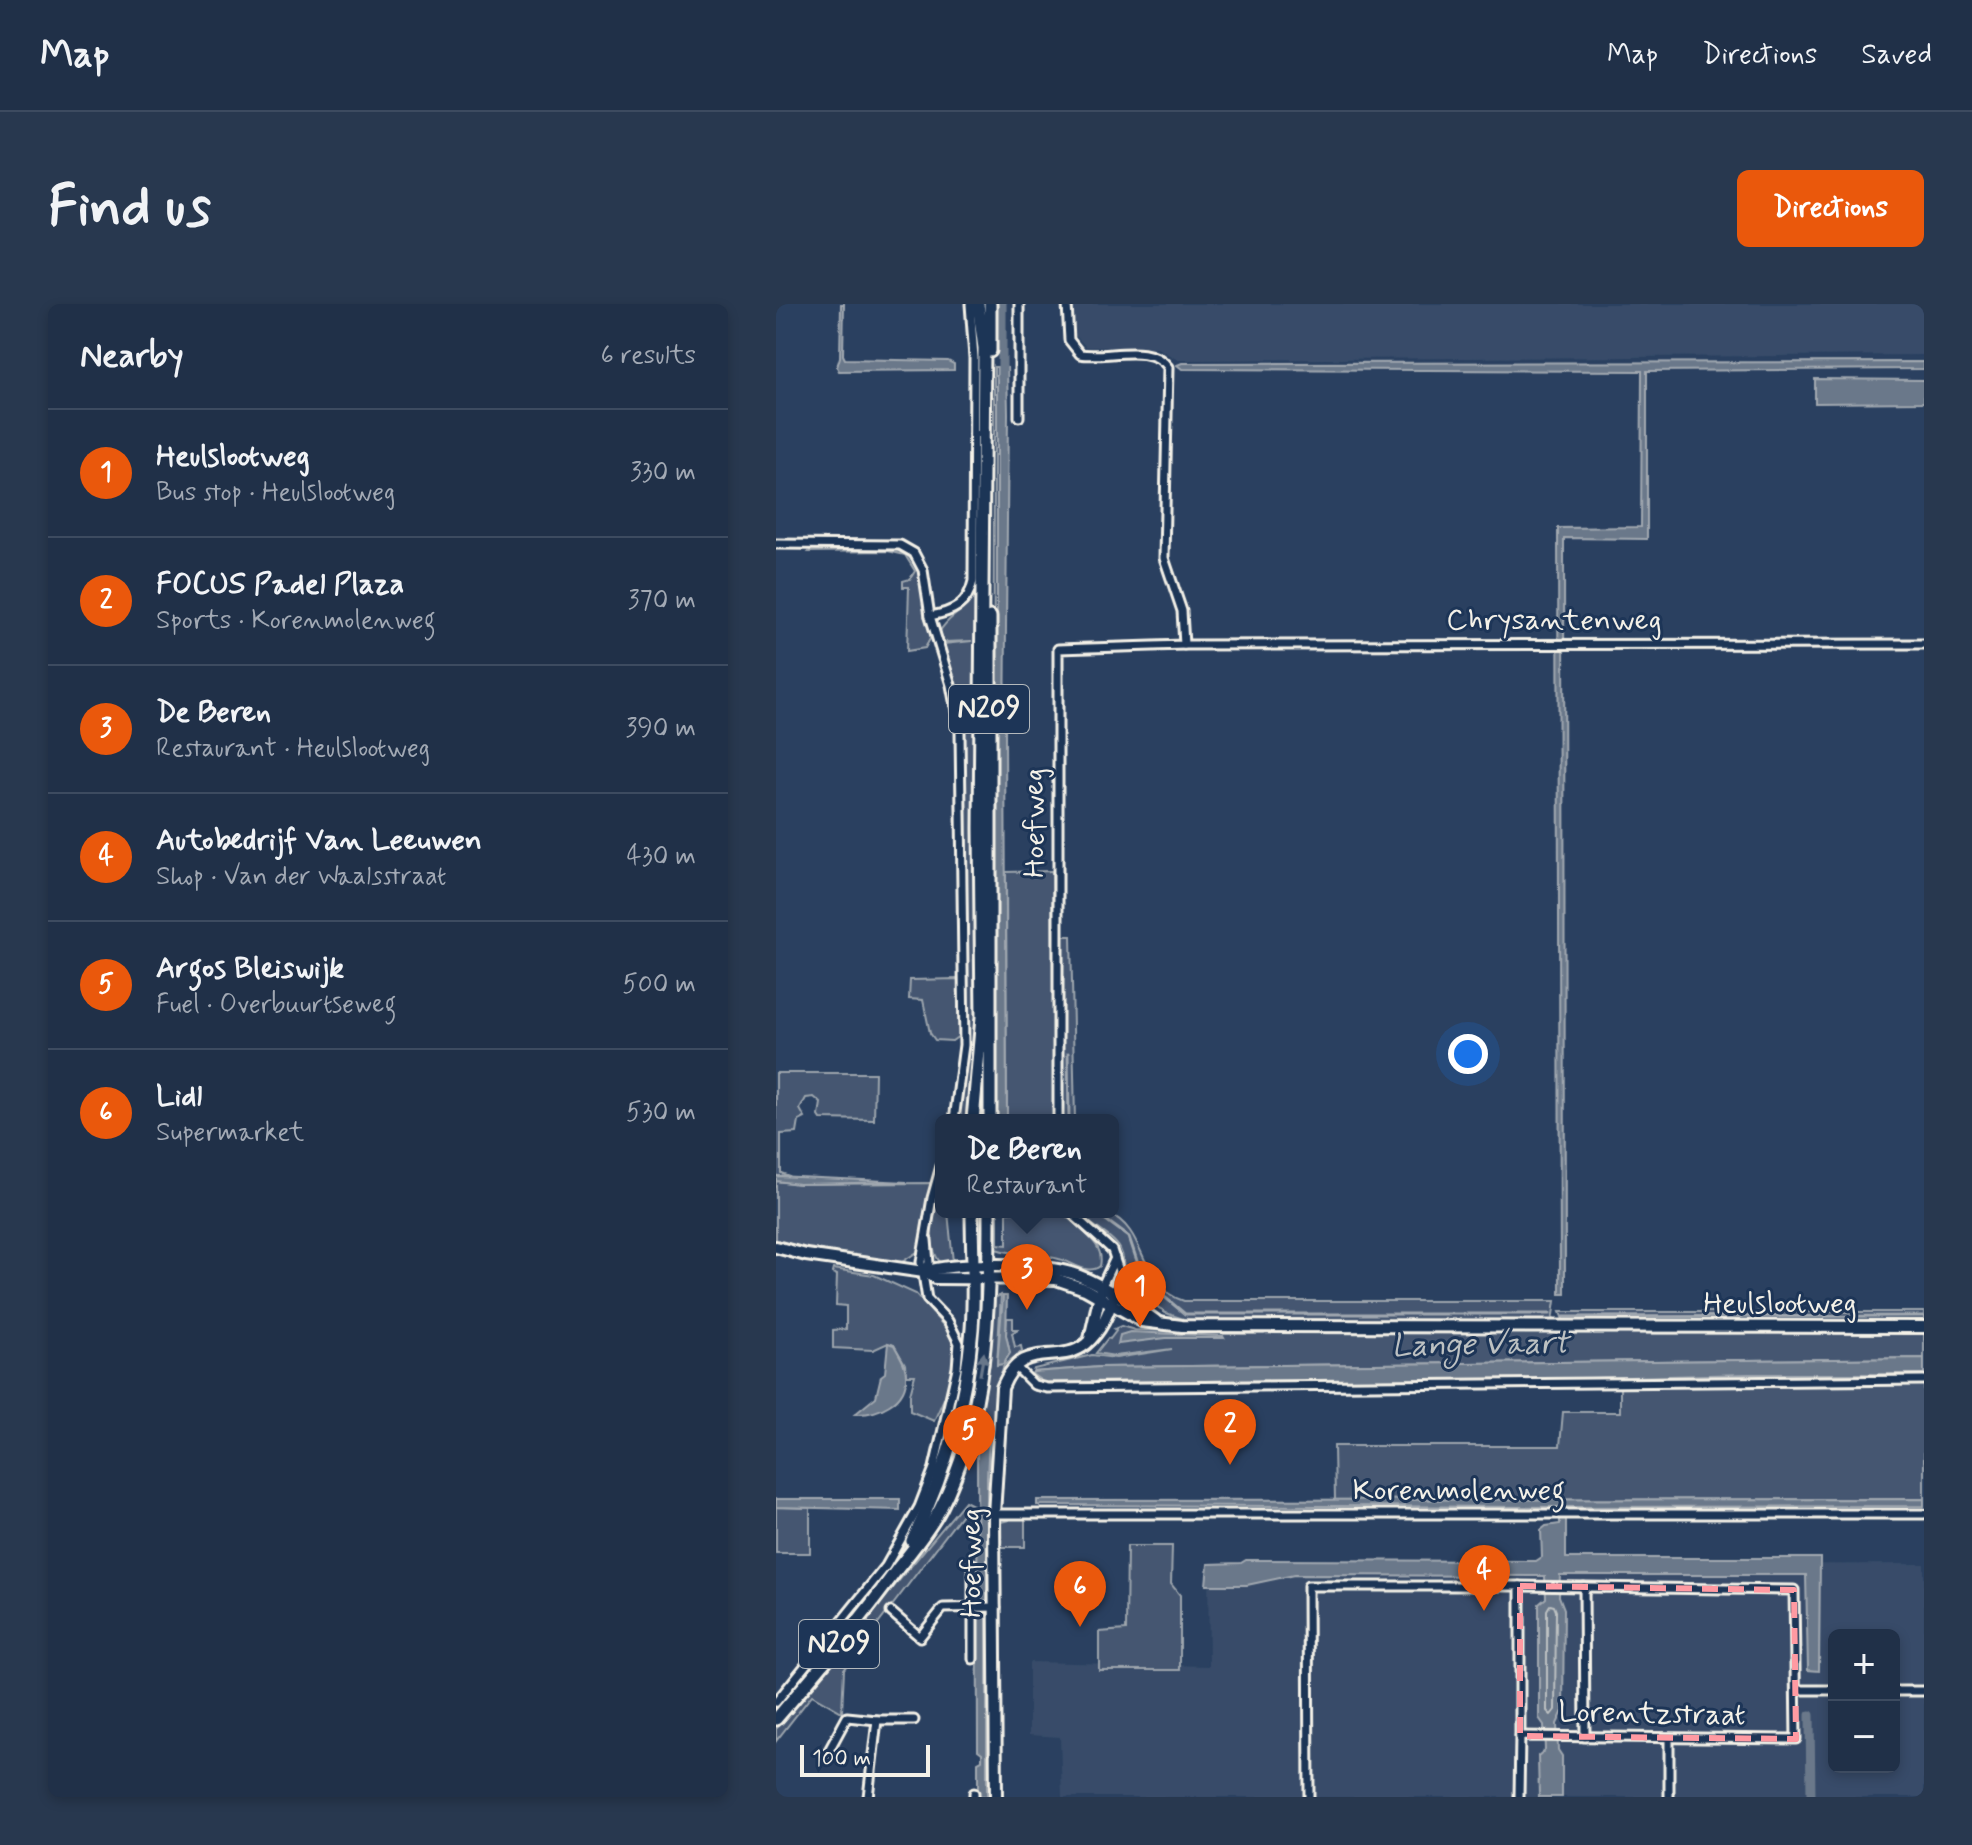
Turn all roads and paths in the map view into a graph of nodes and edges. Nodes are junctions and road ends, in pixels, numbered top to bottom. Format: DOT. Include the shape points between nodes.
graph roads {
  1 [pos="970,304"];
  2 [pos="978,304"];
  3 [pos="990,304"];
  4 [pos="1019,304"];
  5 [pos="1067,304"];
  6 [pos="1019,417"];
  7 [pos="776,544"];
  8 [pos="930,616"];
  9 [pos="1924,644"];
  10 [pos="1184,645"];
  11 [pos="955,1114"];
  12 [pos="974,1114"];
  13 [pos="990,1114"];
  14 [pos="1058,1114"];
  15 [pos="935,1187"];
  16 [pos="972,1218"];
  17 [pos="989,1218"];
  18 [pos="1077,1218"];
  19 [pos="776,1247"];
  20 [pos="1115,1258"];
  21 [pos="924,1272"];
  22 [pos="990,1272"];
  23 [pos="972,1273"];
  24 [pos="1100,1292"];
  25 [pos="1112,1300"];
  26 [pos="1924,1327"];
  27 [pos="1090,1339"];
  28 [pos="1015,1366"];
  29 [pos="1924,1380"];
  30 [pos="994,1514"];
  31 [pos="1924,1514"];
  32 [pos="973,1564"];
  33 [pos="900,1567"];
  34 [pos="1520,1586"];
  35 [pos="1584,1587"];
  36 [pos="976,1607"];
  37 [pos="992,1607"];
  38 [pos="891,1612"];
  39 [pos="973,1659"];
  40 [pos="1796,1690"];
  41 [pos="1828,1690"];
  42 [pos="1900,1691"];
  43 [pos="1924,1691"];
  44 [pos="776,1702"];
  45 [pos="776,1719"];
  46 [pos="877,1720"];
  47 [pos="914,1720"];
  48 [pos="1520,1736"];
  49 [pos="1585,1737"];
  50 [pos="1669,1739"];
  51 [pos="827,1754"];
  52 [pos="868,1797"];
  53 [pos="996,1797"];
  54 [pos="1309,1797"];
  55 [pos="1519,1797"];
  56 [pos="1669,1797"];
  1 -- 8 [label="street" via="973,581 963,603"];
  2 -- 12 [label="main road, Hoefweg / N209" via="984,348 982,1017"];
  3 -- 13 [label="main road, Hoefweg / N209"];
  4 -- 6 [label="street"];
  5 -- 10 [label="street" via="1069,340 1080,354 1150,354 1168,367 1164,558 1182,611"];
  7 -- 8 [label="street" via="907,548 923,570"];
  8 -- 11 [label="street" via="960,732 964,1045"];
  9 -- 10 [label="street, Chrysantenweg"];
  10 -- 14 [label="street, Hoefweg" via="1058,649"];
  15 -- 21 [label="street"];
  16 -- 23 [label="main road, N209"];
  17 -- 22 [label="main road, N209"];
  18 -- 20 [label="street"];
  19 -- 21 [label="street, Heulslootweg"];
  20 -- 24 [label="street"];
  20 -- 25 [label="street" via="1119,1271"];
  21 -- 23 [label="street, Heulslootweg" via="937,1268"];
  21 -- 44 [label="street" via="927,1299 948,1321 959,1343 928,1487 886,1566"];
  22 -- 23 [label="street, Heulslootweg"];
  22 -- 24 [label="street, Heulslootweg" via="1039,1267 1071,1273"];
  33 -- 22 [label="main road, N209, one-way" via="939,1509 967,1440 985,1340"];
  23 -- 33 [label="main road, N209" via="972,1329 952,1439 930,1505"];
  24 -- 25 [label="street, Heulslootweg"];
  24 -- 27 [label="street"];
  25 -- 26 [label="street, Heulslootweg" via="1142,1321 1211,1327"];
  25 -- 27 [label="street" via="1101,1328"];
  27 -- 28 [label="street" via="1078,1348"];
  28 -- 29 [label="street" via="1034,1385 1047,1388"];
  28 -- 30 [label="street, Hoefweg" via="1000,1397"];
  30 -- 31 [label="street, Korenmolenweg"];
  30 -- 37 [label="street, Hoefweg"];
  32 -- 36 [label="street, Hoefweg"];
  33 -- 45 [label="main road, N209"];
  34 -- 35 [label="street"];
  34 -- 48 [label="street"];
  34 -- 54 [label="street" via="1308,1586"];
  35 -- 40 [label="street" via="1794,1590"];
  35 -- 49 [label="street"];
  36 -- 37 [label="street"];
  36 -- 38 [label="street" via="943,1608 920,1637"];
  36 -- 39 [label="street, Hoefweg"];
  37 -- 53 [label="street, Hoefweg"];
  40 -- 41 [label="street"];
  40 -- 50 [label="street, Lorentzstraat" via="1796,1739"];
  42 -- 43 [label="street"];
  46 -- 47 [label="street"];
  46 -- 51 [label="street" via="847,1717"];
  46 -- 52 [label="street"];
  48 -- 49 [label="street, Lorentzstraat"];
  48 -- 55 [label="street, Lorentzstraat"];
  49 -- 50 [label="street, Lorentzstraat"];
  50 -- 56 [label="street"];
}
